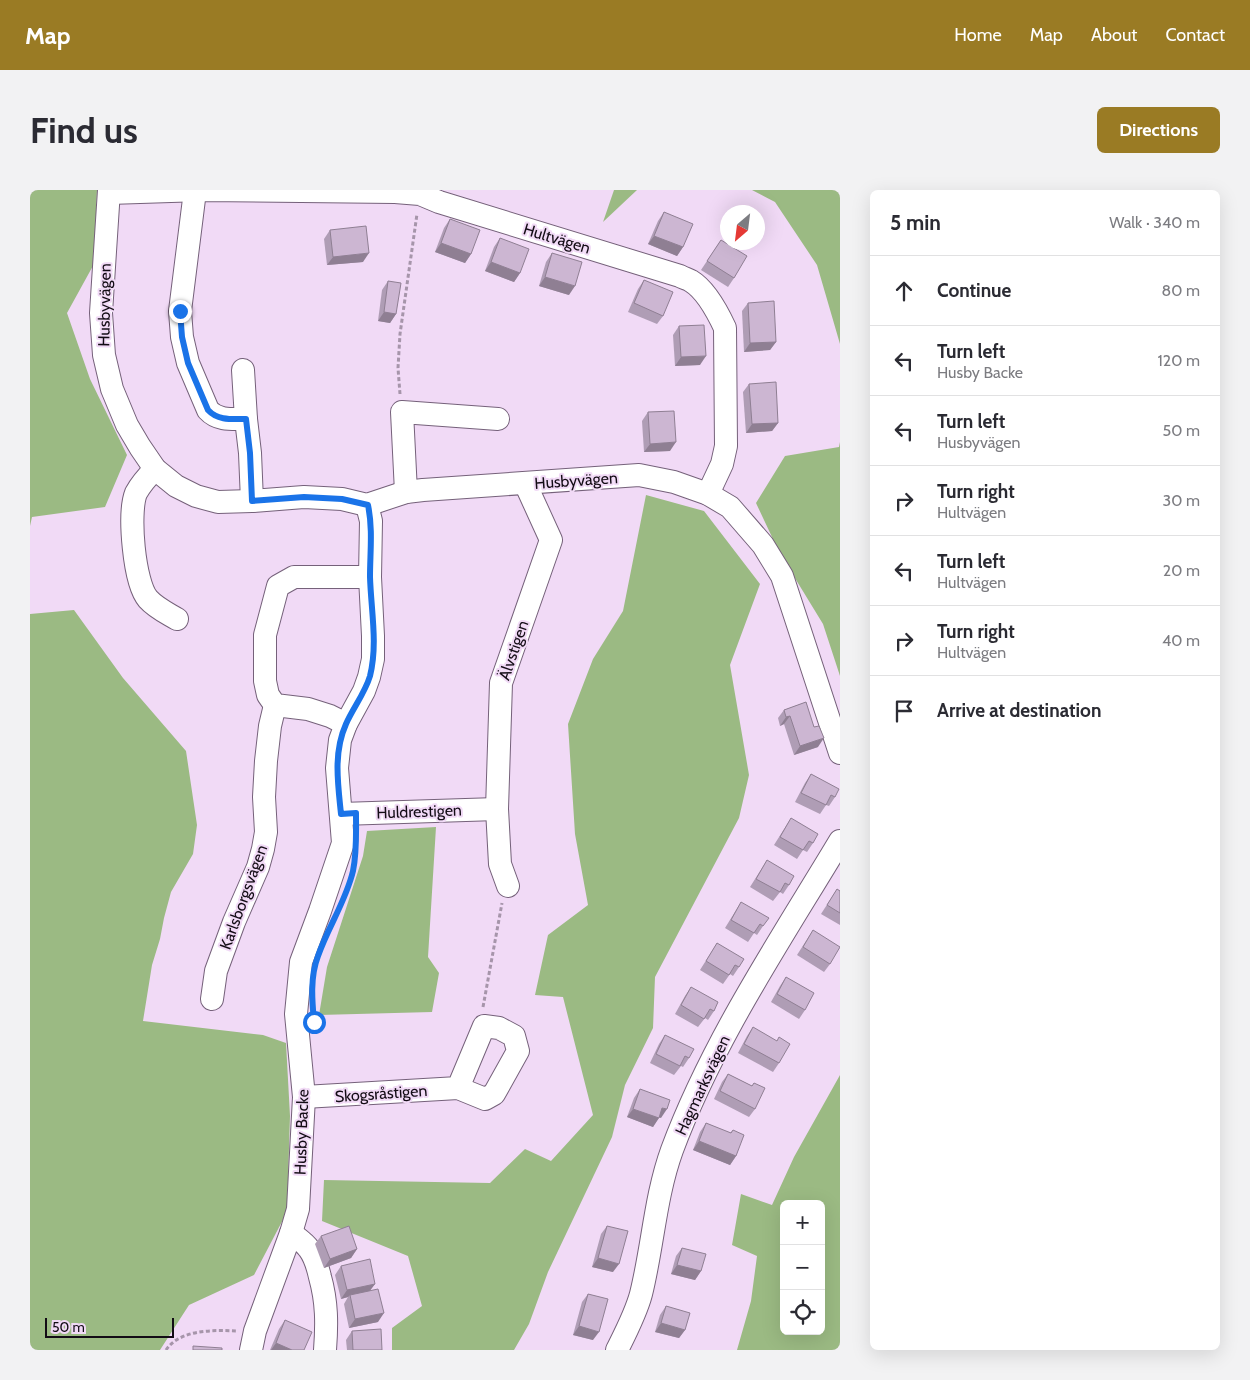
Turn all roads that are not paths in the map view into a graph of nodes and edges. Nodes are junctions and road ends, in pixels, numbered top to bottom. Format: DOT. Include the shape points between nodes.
graph roads {
  1 [pos="195,190"];
  2 [pos="202,190"];
  3 [pos="109,192"];
  4 [pos="421,192"];
  5 [pos="242,370"];
  6 [pos="246,419"];
  7 [pos="498,420"];
  8 [pos="155,468"];
  9 [pos="525,483"];
  10 [pos="406,492"];
  11 [pos="708,494"];
  12 [pos="252,501"];
  13 [pos="368,505"];
  14 [pos="370,577"];
  15 [pos="177,619"];
  16 [pos="275,705"];
  17 [pos="346,724"];
  18 [pos="840,753"];
  19 [pos="497,809"];
  20 [pos="341,814"];
  21 [pos="840,841"];
  22 [pos="508,886"];
  23 [pos="212,999"];
  24 [pos="458,1088"];
  25 [pos="304,1097"];
  26 [pos="291,1233"];
  27 [pos="253,1340"];
  28 [pos="325,1350"];
  29 [pos="617,1350"];
  1 -- 2 [label="street, Hultvägen"];
  1 -- 3 [label="street, Hultvägen"];
  1 -- 6 [label="street" via="180,311 182,337 188,363 208,410 220,418"];
  2 -- 4 [label="street, Hultvägen"];
  3 -- 8 [label="street, Husbyvägen" via="101,313 104,355 112,389 127,425"];
  4 -- 11 [label="street, Hultvägen" via="439,202 680,276 699,288 719,313 725,328 726,446 722,464"];
  5 -- 6 [label="street"];
  6 -- 12 [label="street"];
  7 -- 10 [label="street" via="402,412"];
  8 -- 12 [label="street, Husbyvägen" via="176,486 196,496 218,502"];
  8 -- 15 [label="street" via="136,494 132,508 135,557 139,581 147,598"];
  9 -- 10 [label="street, Husbyvägen"];
  9 -- 11 [label="street, Husbyvägen" via="640,475"];
  9 -- 19 [label="street, Älvstigen" via="551,540 501,683"];
  10 -- 13 [label="street, Husbyvägen"];
  11 -- 18 [label="street, Husbyvägen" via="730,507 763,545 782,576"];
  12 -- 13 [label="street, Husbyvägen" via="304,497 342,499"];
  13 -- 14 [label="street, Husby Backe" via="371,521"];
  14 -- 16 [label="street" via="294,577 278,586 265,635 265,681 268,695"];
  14 -- 17 [label="street, Husby Backe" via="373,659 364,691"];
  16 -- 17 [label="street" via="308,708"];
  16 -- 23 [label="street, Karlsborgsvägen" via="266,761 264,849 216,971"];
  17 -- 20 [label="street, Husby Backe" via="340,740 337,768"];
  19 -- 20 [label="street, Huldrestigen"];
  19 -- 22 [label="street, Älvstigen" via="500,864"];
  20 -- 25 [label="street, Husby Backe" via="343,843 300,962 296,1014"];
  21 -- 29 [label="street, Hagmarksvägen" via="766,964 690,1105 671,1153 657,1203 640,1295"];
  24 -- 24 [label="street, Skogsråstigen" via="484,1026 499,1028 514,1036 518,1051 494,1094 485,1099"];
  24 -- 25 [label="street, Skogsråstigen"];
  25 -- 26 [label="street, Husby Backe" via="298,1209"];
  26 -- 27 [label="street, Husby Backe"];
  26 -- 28 [label="street" via="310,1250 317,1267 325,1295"];
}
